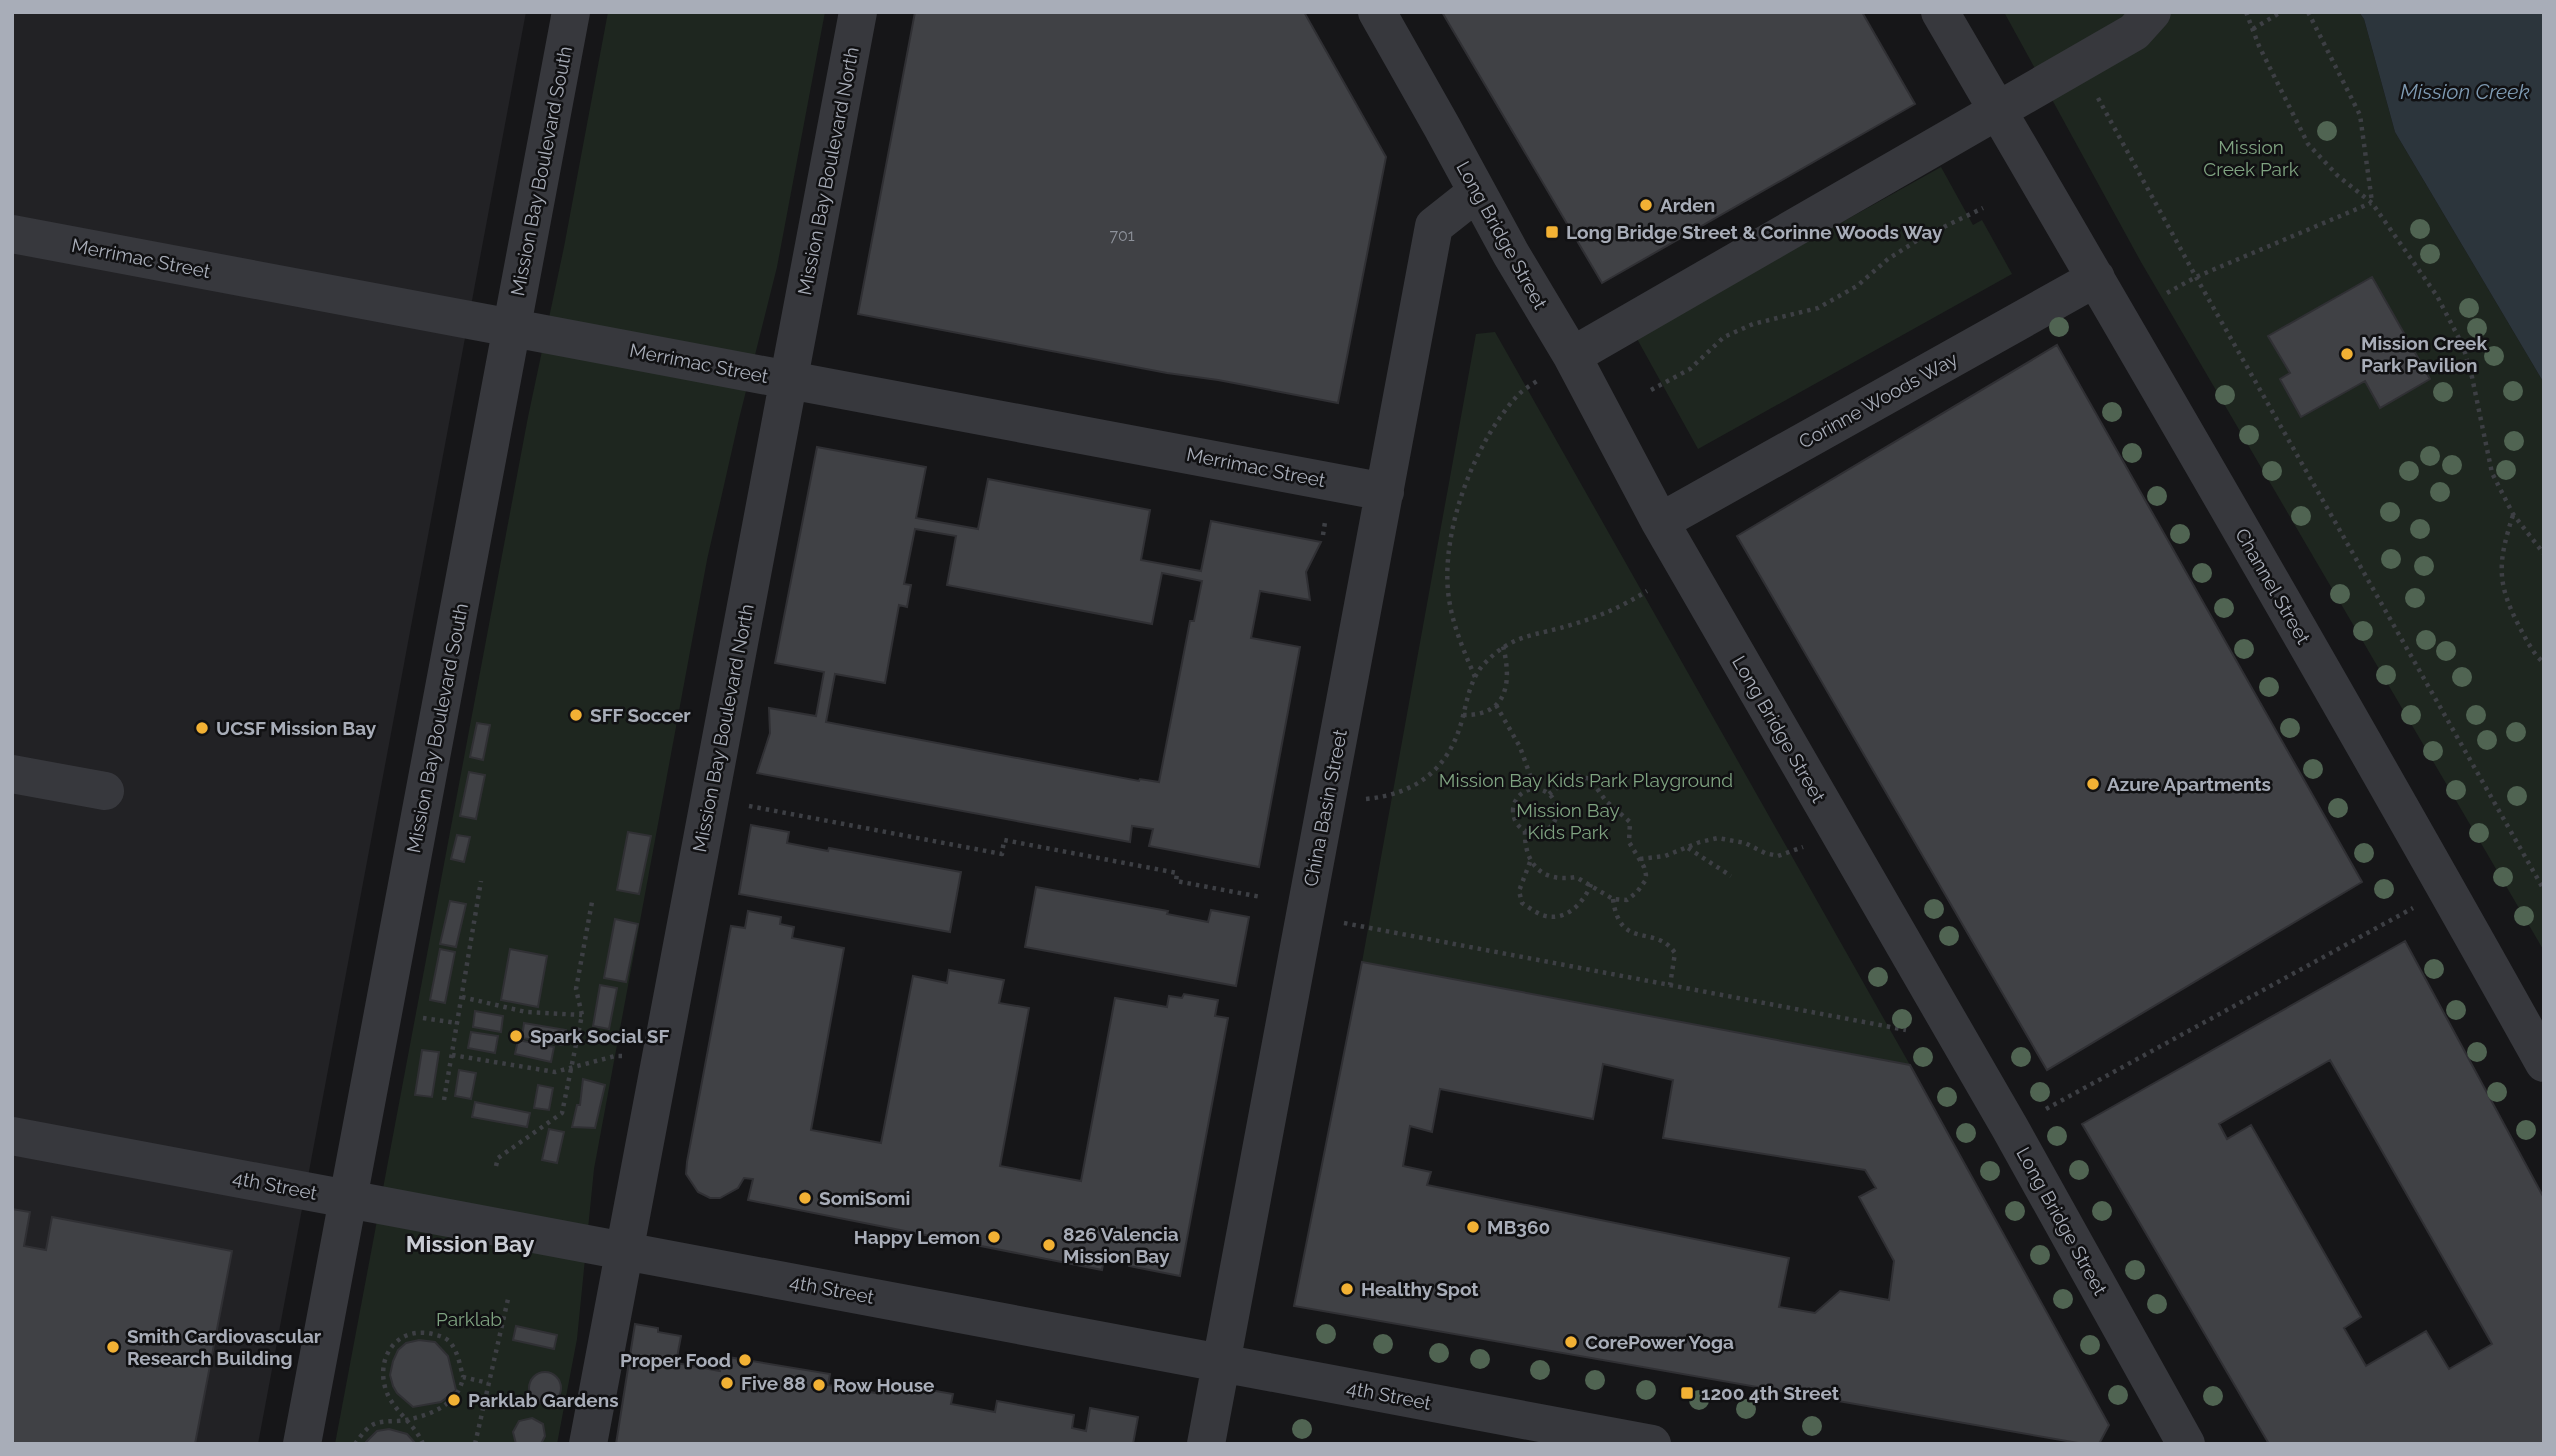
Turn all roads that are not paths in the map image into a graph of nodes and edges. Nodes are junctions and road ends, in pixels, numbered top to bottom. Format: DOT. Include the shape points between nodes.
graph roads {
  1 [pos="571,12"];
  2 [pos="858,12"];
  3 [pos="1377,12"];
  4 [pos="1940,12"];
  5 [pos="2152,12"];
  6 [pos="1997,111"];
  7 [pos="1477,192"];
  8 [pos="12,234"];
  9 [pos="2096,278"];
  10 [pos="512,328"];
  11 [pos="1572,356"];
  12 [pos="788,379"];
  13 [pos="1385,492"];
  14 [pos="1660,523"];
  15 [pos="12,774"];
  16 [pos="105,791"];
  17 [pos="2544,1063"];
  18 [pos="12,1136"];
  19 [pos="347,1199"];
  20 [pos="624,1251"];
  21 [pos="1221,1363"];
  22 [pos="302,1444"];
  23 [pos="587,1444"];
  24 [pos="1206,1444"];
  25 [pos="1652,1444"];
  26 [pos="2186,1444"];
  1 -- 10 [label="street, Mission Bay Boulevard South"];
  2 -- 12 [label="street, Mission Bay Boulevard North"];
  3 -- 7 [label="street, Long Bridge Street"];
  4 -- 6 [label="street, Channel Street"];
  5 -- 6 [label="street" via="2134,32"];
  6 -- 9 [label="street, Channel Street"];
  6 -- 11 [label="street"];
  7 -- 11 [label="street, Long Bridge Street"];
  7 -- 13 [label="street, China Basin Street" via="1434,226"];
  8 -- 10 [label="street, Merrimac Street"];
  9 -- 14 [label="street, Corinne Woods Way"];
  9 -- 17 [label="street, Channel Street"];
  10 -- 12 [label="street, Merrimac Street"];
  10 -- 19 [label="street, Mission Bay Boulevard South"];
  11 -- 14 [label="street, Long Bridge Street"];
  12 -- 13 [label="street, Merrimac Street"];
  12 -- 20 [label="street, Mission Bay Boulevard North"];
  13 -- 21 [label="street, China Basin Street"];
  14 -- 26 [label="street, Long Bridge Street"];
  15 -- 16 [label="street"];
  18 -- 19 [label="street, 4th Street"];
  19 -- 20 [label="street, 4th Street"];
  19 -- 22 [label="street, Mission Bay Boulevard South"];
  20 -- 21 [label="street, 4th Street"];
  20 -- 23 [label="street, Mission Bay Boulevard North"];
  21 -- 24 [label="street, China Basin Street"];
  21 -- 25 [label="street, 4th Street"];
}
